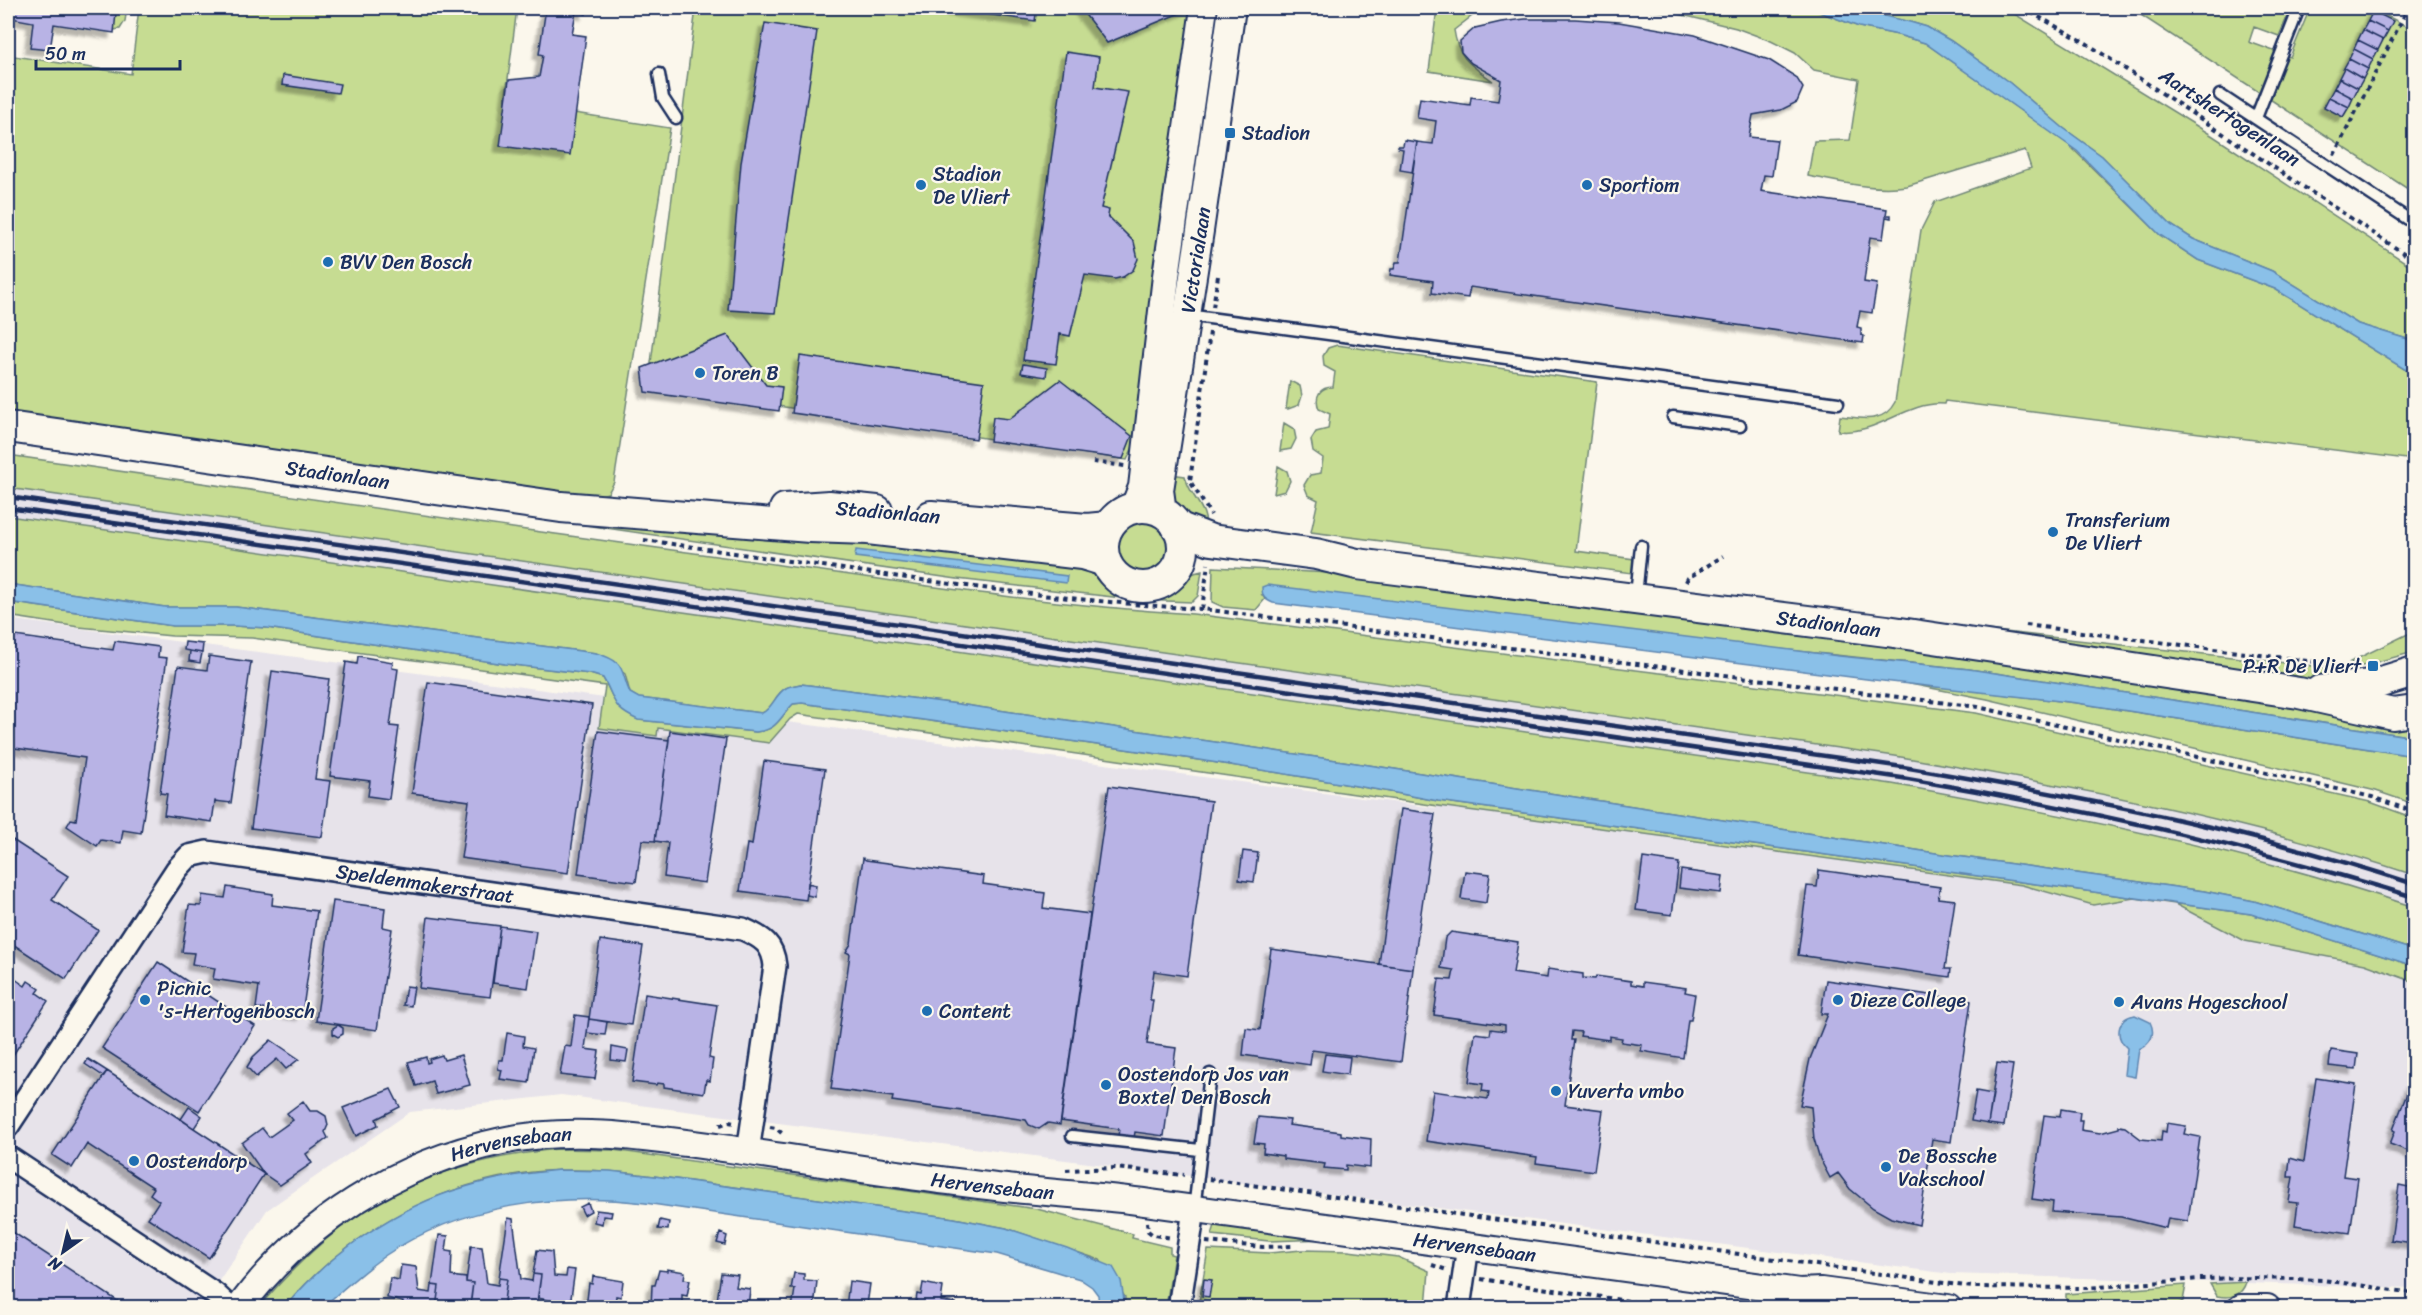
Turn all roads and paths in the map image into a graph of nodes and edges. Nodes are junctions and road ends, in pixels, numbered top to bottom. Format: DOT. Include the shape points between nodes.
graph roads {
  1 [pos="1203,8"];
  2 [pos="1232,8"];
  3 [pos="2023,8"];
  4 [pos="2299,8"];
  5 [pos="2408,8"];
  6 [pos="659,74"];
  7 [pos="2220,95"];
  8 [pos="676,118"];
  9 [pos="2256,118"];
  10 [pos="2328,166"];
  11 [pos="2415,223"];
  12 [pos="2415,260"];
  13 [pos="1218,272"];
  14 [pos="1174,314"];
  15 [pos="1212,318"];
  16 [pos="1838,403"];
  17 [pos="1673,417"];
  18 [pos="1740,426"];
  19 [pos="8,427"];
  20 [pos="1134,507"];
  21 [pos="668,515"];
  22 [pos="1170,519"];
  23 [pos="1213,522"];
  24 [pos="1108,526"];
  25 [pos="635,539"];
  26 [pos="1641,546"];
  27 [pos="1723,556"];
  28 [pos="1105,561"];
  29 [pos="1357,564"];
  30 [pos="1177,569"];
  31 [pos="1686,582"];
  32 [pos="1636,599"];
  33 [pos="2415,672"];
  34 [pos="2300,693"];
  35 [pos="2415,711"];
  36 [pos="2415,812"];
  37 [pos="1210,1074"];
  38 [pos="8,1126"];
  39 [pos="1072,1136"];
  40 [pos="1200,1150"];
  41 [pos="748,1152"];
  42 [pos="8,1157"];
  43 [pos="1194,1210"];
  44 [pos="1468,1246"];
  45 [pos="1799,1292"];
  46 [pos="1916,1305"];
  47 [pos="230,1308"];
  48 [pos="239,1308"];
  49 [pos="986,1308"];
  50 [pos="1033,1308"];
  51 [pos="1179,1308"];
  52 [pos="1459,1308"];
  53 [pos="1837,1308"];
  54 [pos="1948,1308"];
  55 [pos="2241,1308"];
  56 [pos="2267,1308"];
  1 -- 14 [label="street, Victorialaan"];
  2 -- 14 [label="street, Victorialaan"];
  3 -- 12 [label="path, Aartshertogenlaan" via="2085,43"];
  4 -- 9 [label="lane, Aartshertogenlaan"];
  5 -- 10 [label="path, Aartshertogenlaan"];
  6 -- 8 [label="lane" via="663,98"];
  7 -- 9 [label="lane, Aartshertogenlaan"];
  9 -- 10 [label="lane, Aartshertogenlaan"];
  10 -- 11 [label="lane, Aartshertogenlaan"];
  13 -- 15 [label="path"];
  14 -- 15 [label="lane"];
  14 -- 20 [label="street, Victorialaan" via="1142,487"];
  14 -- 22 [label="street, Victorialaan" via="1160,490"];
  15 -- 16 [label="lane"];
  15 -- 23 [label="path" via="1190,481"];
  17 -- 18 [label="lane"];
  19 -- 21 [label="main road, Stadionlaan" via="561,507"];
  20 -- 22 [label="main road" via="1154,508"];
  20 -- 24 [label="main road" via="1119,514"];
  21 -- 24 [label="main road, Stadionlaan" via="829,506 1087,529"];
  21 -- 28 [label="main road, Stadionlaan" via="932,536 1082,554"];
  22 -- 29 [label="main road, Stadionlaan" via="1211,540 1316,554"];
  22 -- 30 [label="main road" via="1183,540"];
  24 -- 28 [label="main road" via="1103,538"];
  25 -- 36 [label="path" via="1031,594 1202,609 1978,707 2372,796"];
  26 -- 32 [label="lane"];
  27 -- 31 [label="path"];
  28 -- 30 [label="main road" via="1111,572 1132,586 1157,585"];
  29 -- 30 [label="main road, Stadionlaan" via="1315,567 1209,560"];
  29 -- 32 [label="main road, Stadionlaan"];
  32 -- 34 [label="main road, Stadionlaan" via="1887,631"];
  33 -- 34 [label="main road, Stadionlaan" via="2371,685"];
  34 -- 35 [label="main road, Stadionlaan" via="2393,714"];
  37 -- 40 [label="lane"];
  38 -- 41 [label="street, Speldenmakerstraat" via="177,869 189,856 207,852 732,927 759,936 774,952 775,966"];
  39 -- 40 [label="lane"];
  40 -- 43 [label="lane"];
  41 -- 43 [label="street, Hervensebaan" via="990,1187"];
  41 -- 48 [label="street, Hervensebaan" via="581,1133 505,1140 467,1149 380,1185 336,1212 288,1252 256,1284"];
  42 -- 47 [label="street" via="215,1294"];
  43 -- 44 [label="street, Hervensebaan"];
  43 -- 51 [label="street"];
  44 -- 45 [label="street, Hervensebaan"];
  44 -- 52 [label="street"];
  45 -- 46 [label="street, Hervensebaan" via="1821,1291"];
  45 -- 53 [label="street, Hervensebaan"];
  46 -- 54 [label="street, Hervensebaan"];
  49 -- 50 [label="path" via="998,1303"];
  55 -- 56 [label="street"];
}
